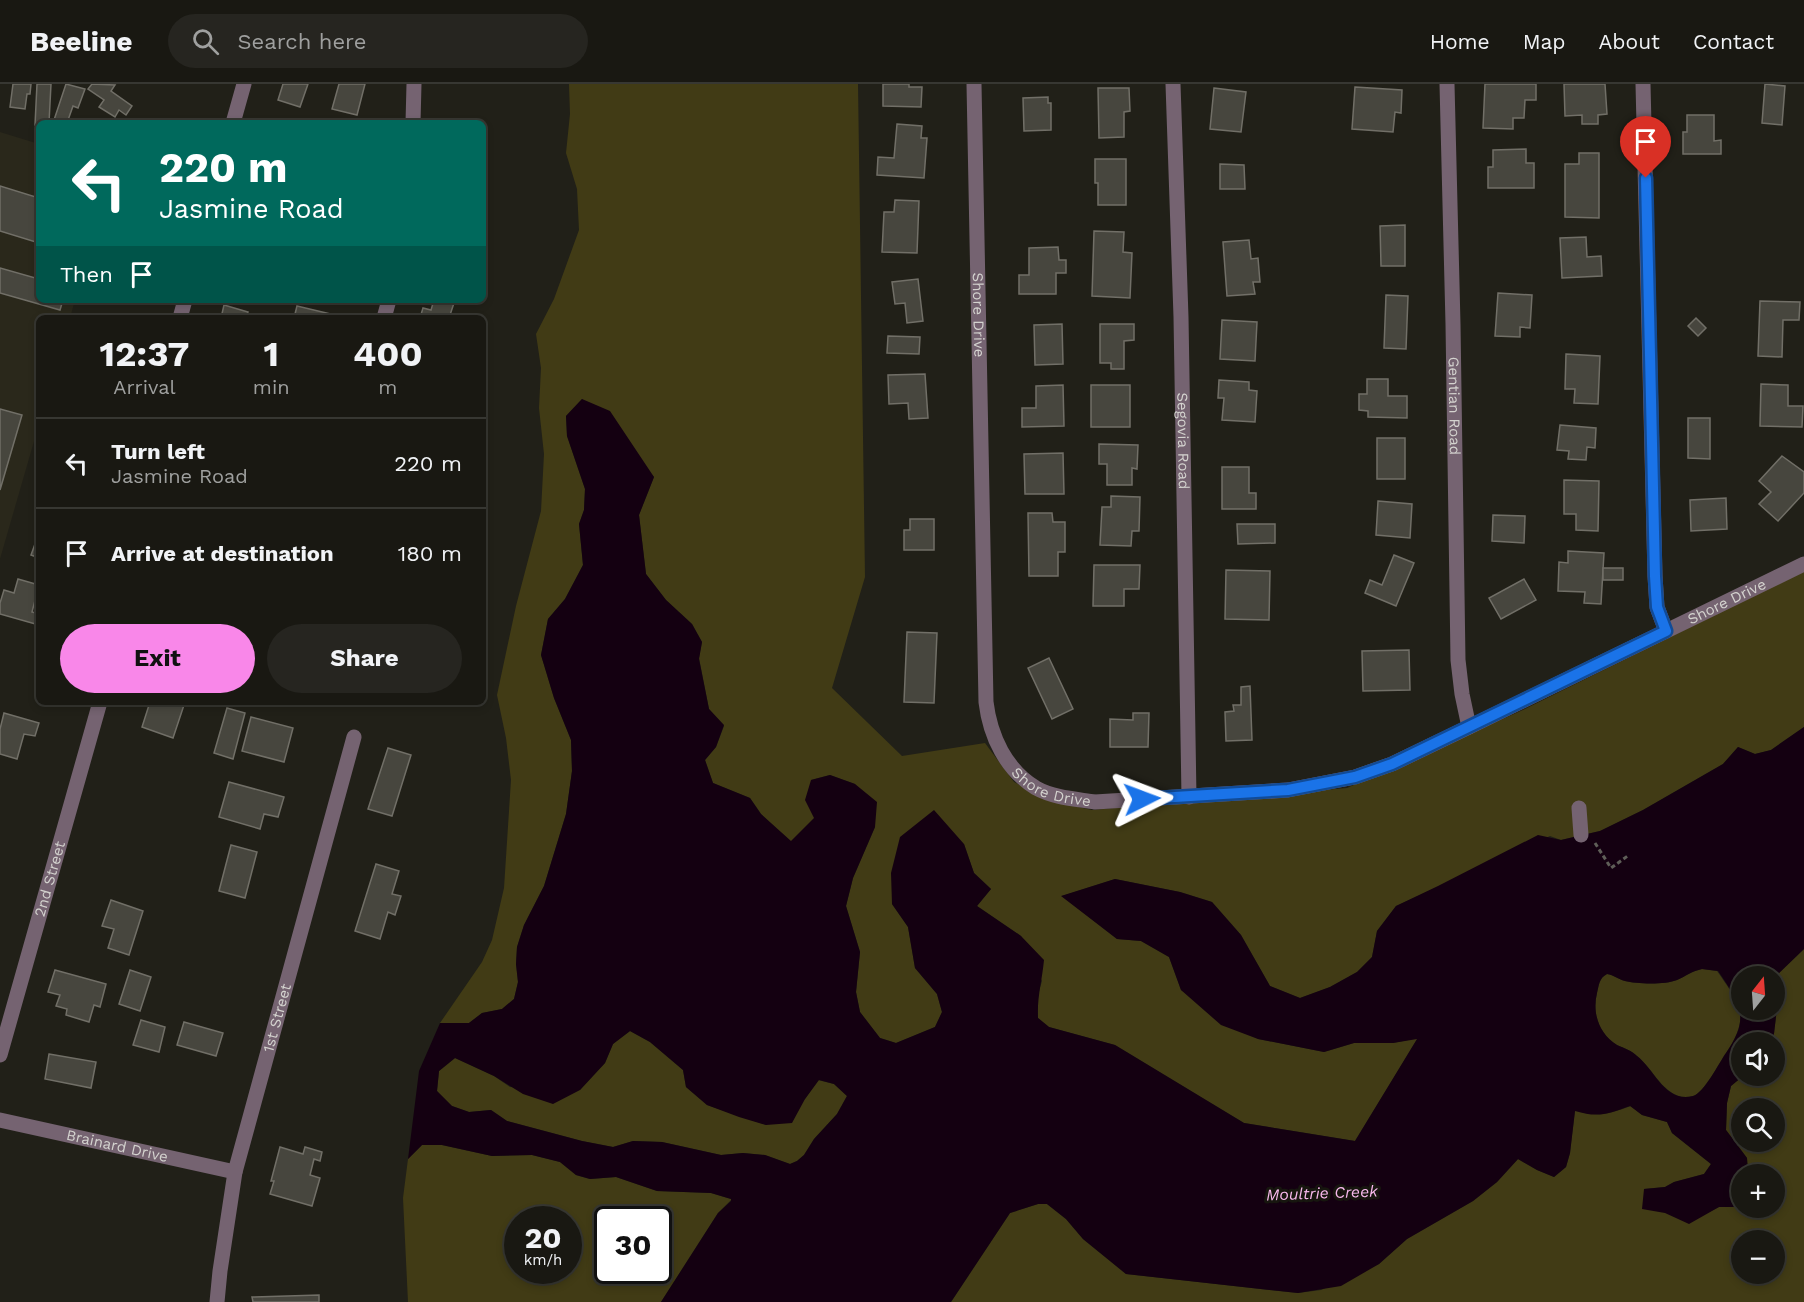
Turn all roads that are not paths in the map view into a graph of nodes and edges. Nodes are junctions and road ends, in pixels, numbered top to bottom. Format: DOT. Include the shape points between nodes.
graph roads {
  1 [pos="244,84"];
  2 [pos="414,84"];
  3 [pos="974,84"];
  4 [pos="1173,84"];
  5 [pos="1446,84"];
  6 [pos="1643,84"];
  7 [pos="234,120"];
  8 [pos="413,120"];
  9 [pos="1804,564"];
  10 [pos="1666,631"];
  11 [pos="99,705"];
  12 [pos="1469,727"];
  13 [pos="354,738"];
  14 [pos="1189,797"];
  15 [pos="1579,808"];
  16 [pos="1587,837"];
  17 [pos="0,1055"];
  18 [pos="0,1120"];
  19 [pos="235,1172"];
  20 [pos="217,1302"];
  1 -- 7 [label="street"];
  2 -- 8 [label="street"];
  3 -- 14 [label="street, Shore Drive" via="986,702 993,736 1018,774 1053,794 1095,802"];
  4 -- 14 [label="street, Segovia Road"];
  5 -- 12 [label="street, Gentian Road" via="1458,660"];
  6 -- 10 [label="street" via="1655,576 1657,607"];
  9 -- 10 [label="street, Shore Drive"];
  10 -- 12 [label="street, Shore Drive"];
  11 -- 17 [label="street, 2nd Street"];
  12 -- 14 [label="street, Shore Drive" via="1355,777 1288,790"];
  13 -- 19 [label="street, 1st Street"];
  15 -- 16 [label="street"];
  18 -- 19 [label="street, Brainard Drive"];
  19 -- 20 [label="street, 1st Street"];
}
